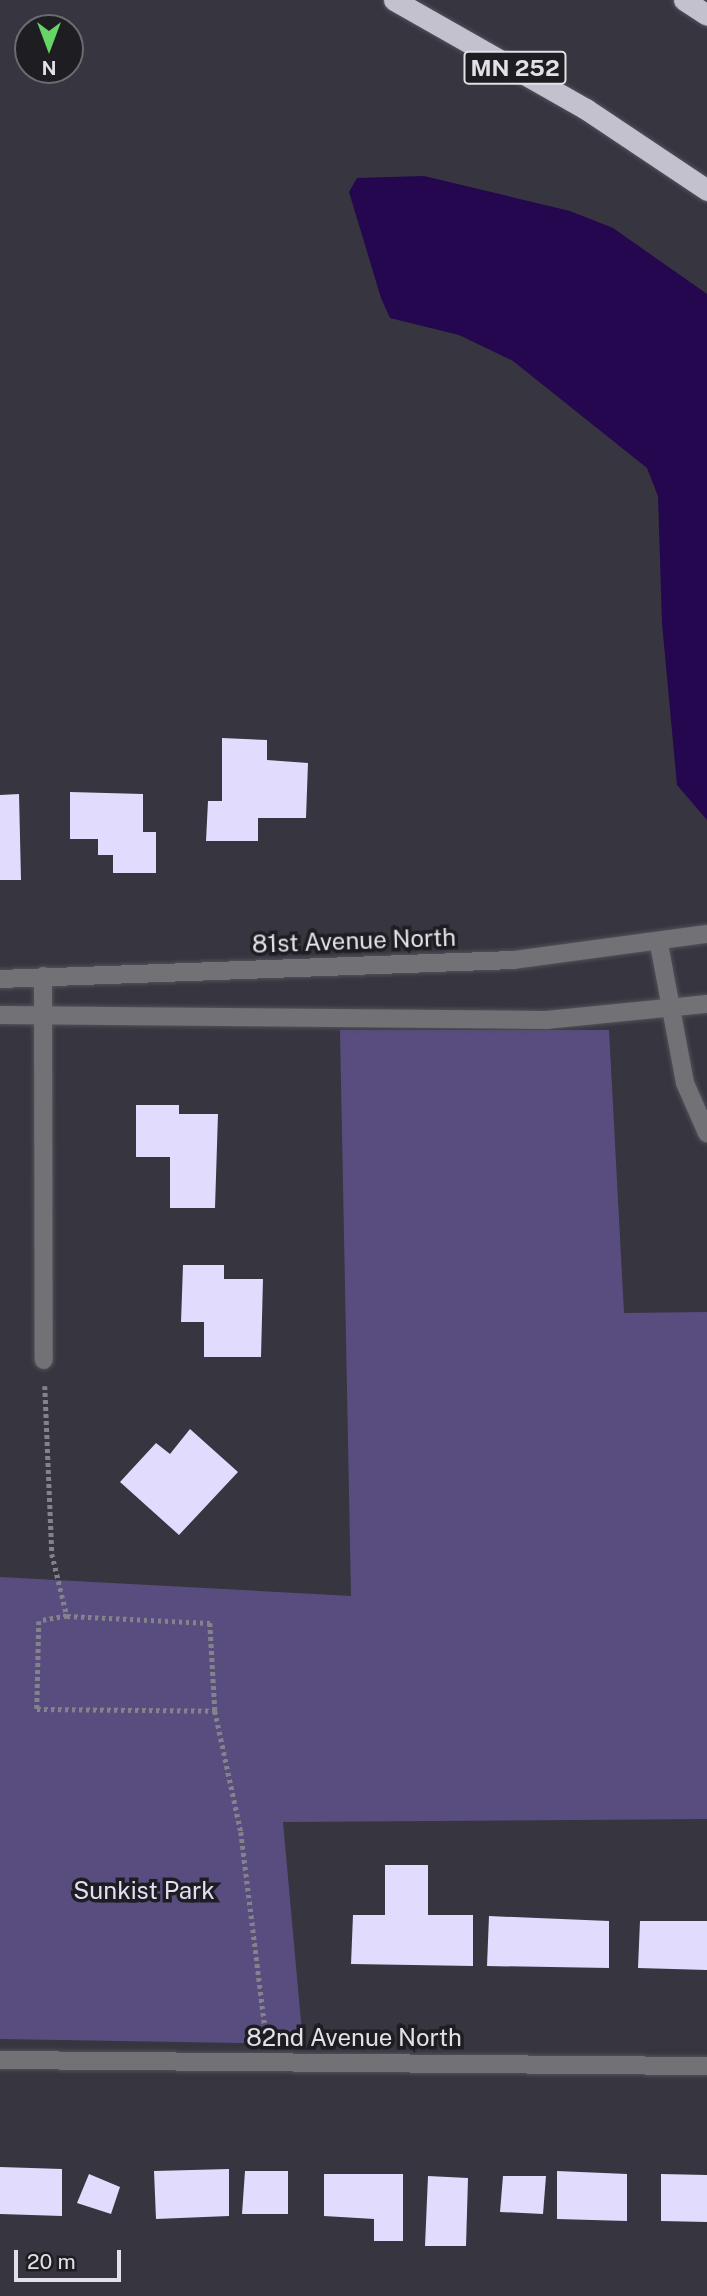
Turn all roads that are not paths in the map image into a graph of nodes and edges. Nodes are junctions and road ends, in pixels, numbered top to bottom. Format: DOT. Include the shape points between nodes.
graph roads {
  1 [pos="394,0"];
  2 [pos="684,0"];
  3 [pos="707,15"];
  4 [pos="707,190"];
  5 [pos="707,934"];
  6 [pos="659,943"];
  7 [pos="43,976"];
  8 [pos="0,979"];
  9 [pos="707,1004"];
  10 [pos="672,1009"];
  11 [pos="0,1015"];
  12 [pos="43,1017"];
  13 [pos="707,1133"];
  14 [pos="44,1360"];
  15 [pos="0,2060"];
  16 [pos="707,2066"];
  1 -- 4 [label="highway, MN 252" via="586,109"];
  2 -- 3 [label="highway"];
  5 -- 6 [label="street, 81st Avenue North"];
  6 -- 7 [label="street, 81st Avenue North" via="514,960"];
  6 -- 10 [label="street"];
  7 -- 8 [label="street, 81st Avenue North"];
  7 -- 12 [label="street"];
  9 -- 10 [label="street"];
  10 -- 12 [label="street" via="546,1020"];
  10 -- 13 [label="street" via="685,1083"];
  11 -- 12 [label="street"];
  12 -- 14 [label="street"];
  15 -- 16 [label="street, 82nd Avenue North"];
}
